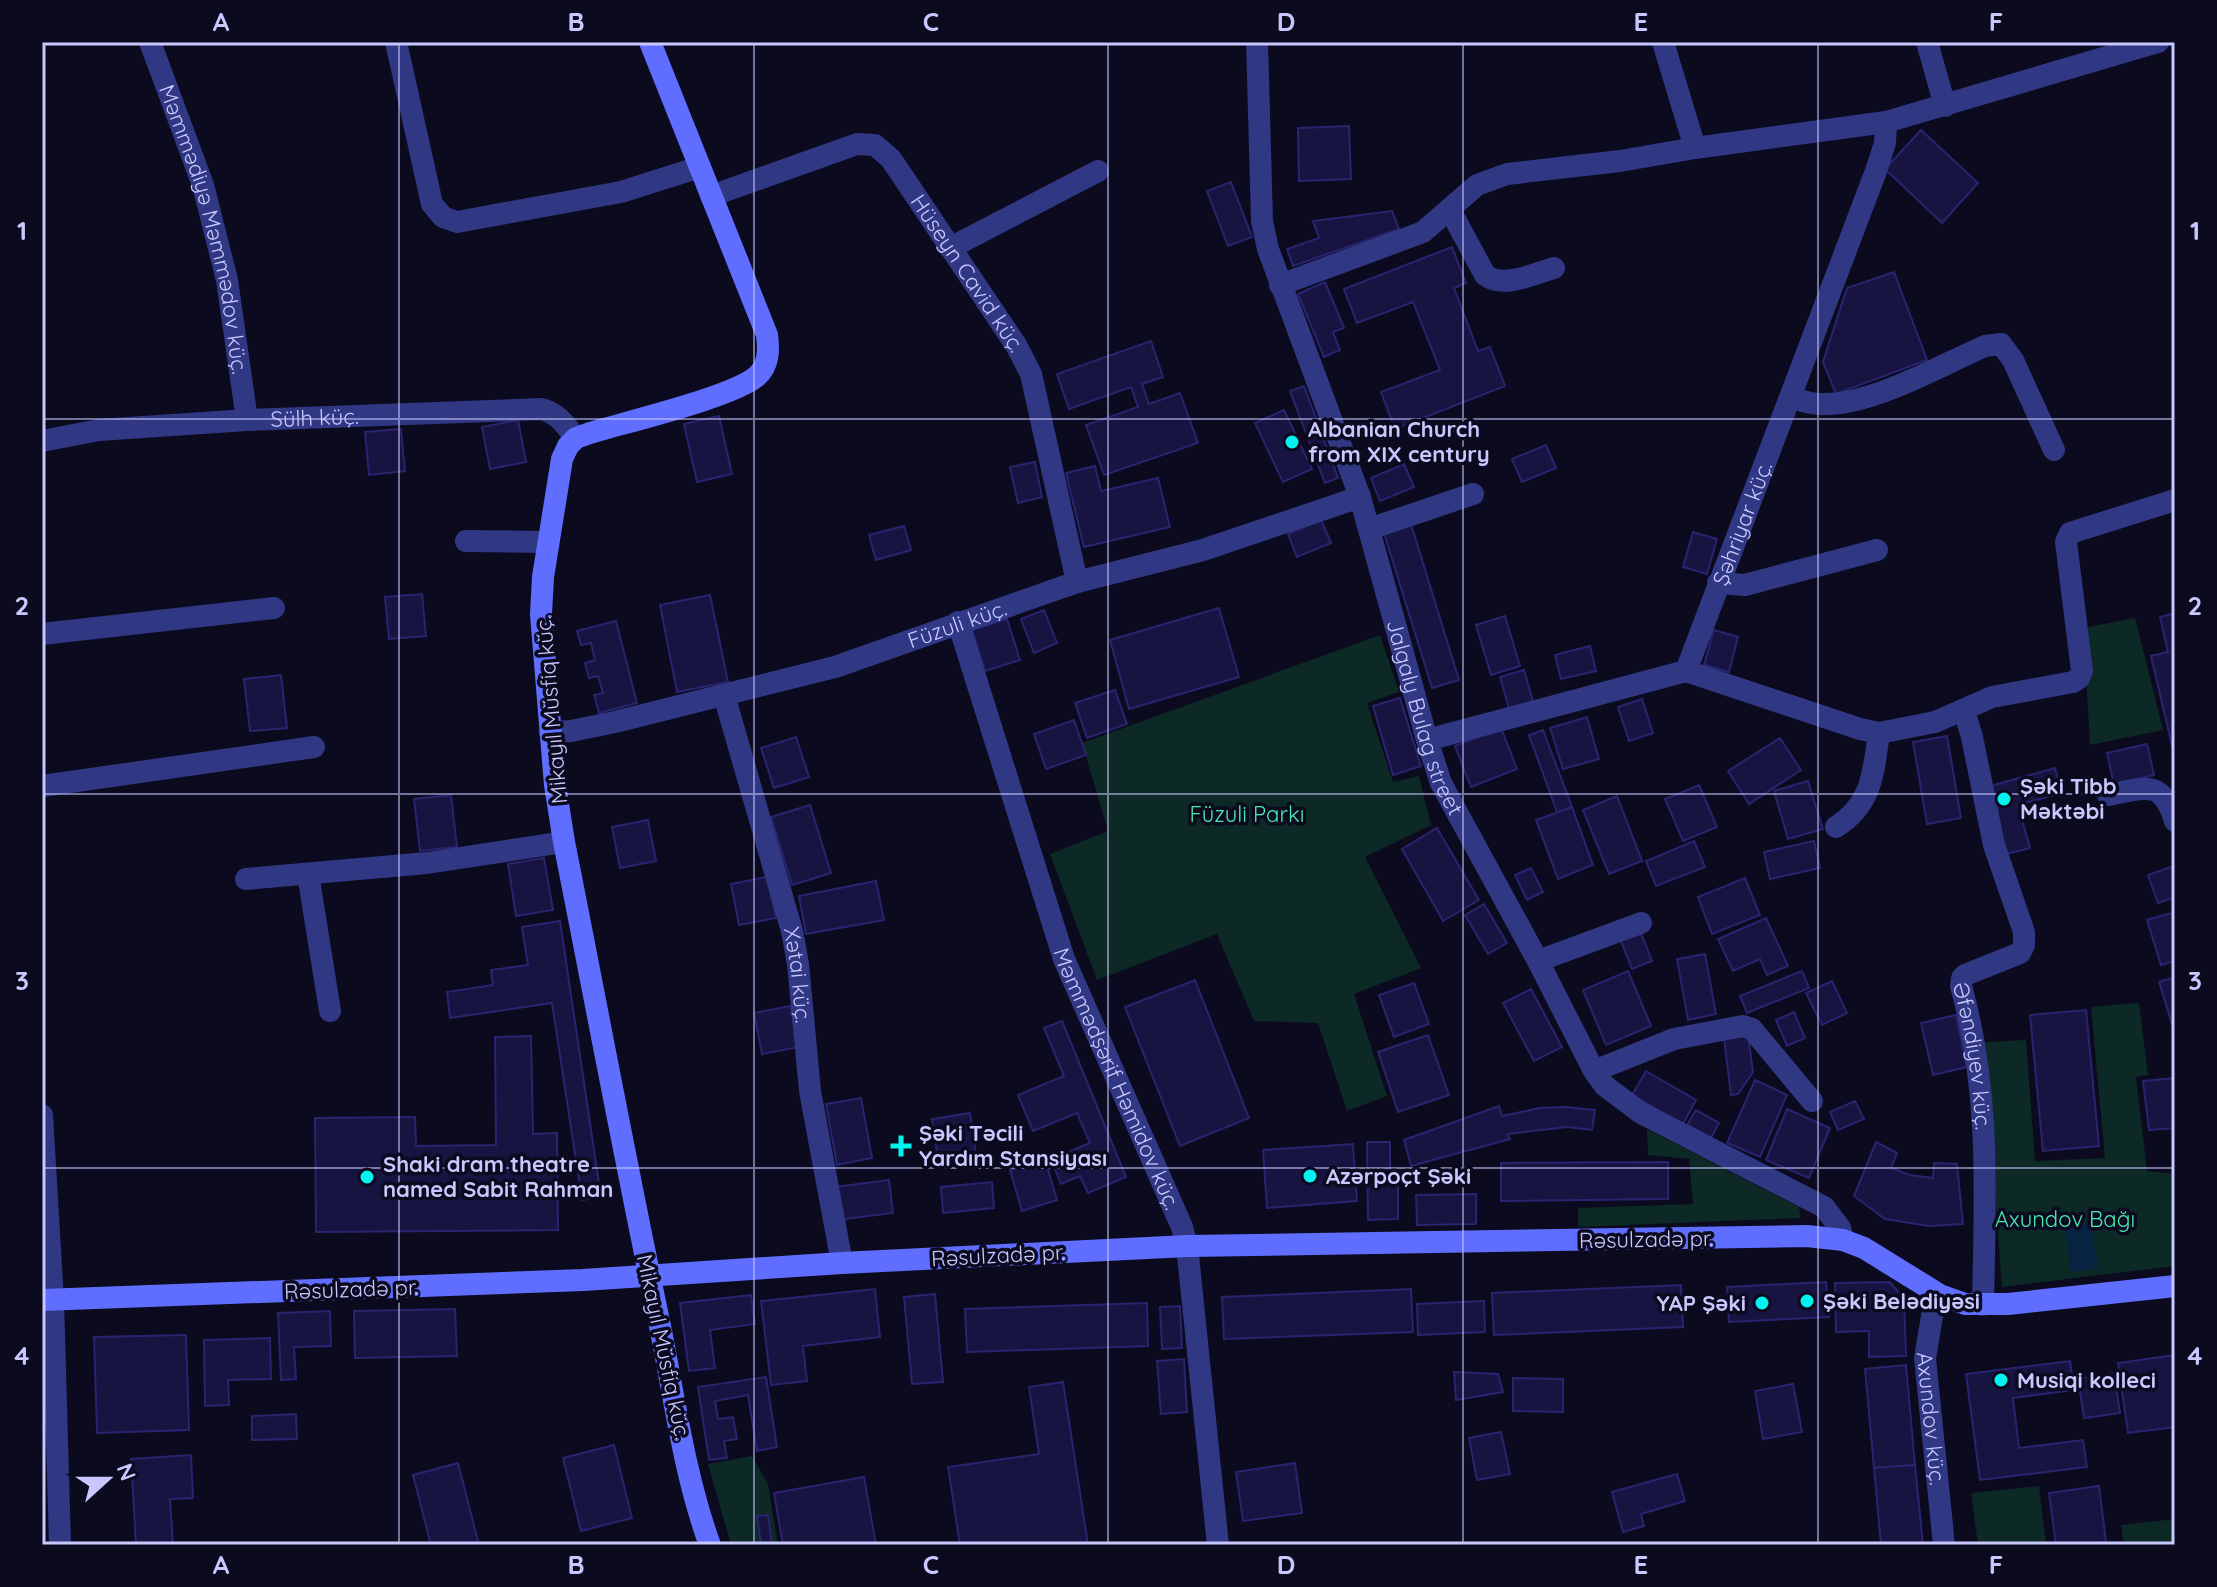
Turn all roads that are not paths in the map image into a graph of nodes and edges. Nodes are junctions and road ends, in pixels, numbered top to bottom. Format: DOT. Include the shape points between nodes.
graph roads {
  1 [pos="150,42"];
  2 [pos="396,42"];
  3 [pos="650,42"];
  4 [pos="1257,42"];
  5 [pos="1663,42"];
  6 [pos="1927,42"];
  7 [pos="2158,42"];
  8 [pos="1945,106"];
  9 [pos="1886,122"];
  10 [pos="1695,148"];
  11 [pos="700,167"];
  12 [pos="1098,171"];
  13 [pos="711,196"];
  14 [pos="1450,210"];
  15 [pos="950,248"];
  16 [pos="1554,268"];
  17 [pos="1280,285"];
  18 [pos="1791,398"];
  19 [pos="247,420"];
  20 [pos="576,438"];
  21 [pos="42,441"];
  22 [pos="2054,450"];
  23 [pos="1473,494"];
  24 [pos="1360,497"];
  25 [pos="2175,500"];
  26 [pos="1369,529"];
  27 [pos="466,541"];
  28 [pos="547,542"];
  29 [pos="1877,550"];
  30 [pos="1077,582"];
  31 [pos="1718,583"];
  32 [pos="274,608"];
  33 [pos="958,622"];
  34 [pos="42,634"];
  35 [pos="1686,671"];
  36 [pos="724,695"];
  37 [pos="1964,711"];
  38 [pos="550,732"];
  39 [pos="1879,733"];
  40 [pos="1427,740"];
  41 [pos="314,747"];
  42 [pos="42,786"];
  43 [pos="2108,795"];
  44 [pos="2175,821"];
  45 [pos="1836,827"];
  46 [pos="564,842"];
  47 [pos="308,874"];
  48 [pos="246,879"];
  49 [pos="1641,923"];
  50 [pos="1538,961"];
  51 [pos="330,1011"];
  52 [pos="1594,1071"];
  53 [pos="1812,1101"];
  54 [pos="42,1115"];
  55 [pos="1843,1240"];
  56 [pos="1187,1246"];
  57 [pos="842,1263"];
  58 [pos="649,1277"];
  59 [pos="2175,1286"];
  60 [pos="1940,1295"];
  61 [pos="47,1300"];
  62 [pos="1983,1305"];
  63 [pos="704,1538"];
  64 [pos="60,1545"];
  65 [pos="1218,1545"];
  66 [pos="1944,1545"];
  1 -- 19 [label="street, Məmmədiyə Məmmədov küç." via="203,185 227,280"];
  2 -- 11 [label="street" via="432,204 443,217 457,222 621,192"];
  3 -- 11 [label="main road"];
  4 -- 17 [label="street, Jalgaly Bulag street" via="1262,221"];
  5 -- 10 [label="street"];
  6 -- 8 [label="street"];
  7 -- 8 [label="street"];
  8 -- 9 [label="street"];
  9 -- 10 [label="street"];
  9 -- 18 [label="street, Şəhriyar küç." via="1876,171"];
  10 -- 14 [label="street" via="1507,174 1477,185"];
  11 -- 13 [label="main road"];
  12 -- 15 [label="street"];
  13 -- 15 [label="street, Hüseyn Cavid küç." via="857,144 875,145 891,159"];
  13 -- 20 [label="main road" via="767,335 766,363 757,376 725,392"];
  14 -- 16 [label="street" via="1493,282"];
  14 -- 17 [label="street" via="1408,239"];
  15 -- 30 [label="street, Hüseyn Cavid küç." via="1031,374"];
  17 -- 24 [label="street, Jalgaly Bulag street"];
  18 -- 22 [label="street" via="1819,405 1852,402 2001,344"];
  18 -- 31 [label="street, Şəhriyar küç."];
  19 -- 20 [label="street, Sülh küç." via="541,409 561,419"];
  19 -- 21 [label="street, Sülh küç." via="99,430"];
  20 -- 28 [label="main road, Mikayıl Müsfiq küç." via="562,459"];
  23 -- 26 [label="street"];
  24 -- 26 [label="street, Jalgaly Bulag street"];
  24 -- 30 [label="street, Füzuli küç." via="1203,550"];
  25 -- 37 [label="street" via="2070,533 2066,542 2079,678 1992,697"];
  26 -- 40 [label="street, Jalgaly Bulag street"];
  27 -- 28 [label="street"];
  28 -- 38 [label="main road, Mikayıl Müsfiq küç." via="541,614"];
  29 -- 31 [label="street" via="1745,585"];
  30 -- 33 [label="street, Füzuli küç."];
  31 -- 35 [label="street, Şəhriyar küç."];
  32 -- 34 [label="street"];
  33 -- 36 [label="street, Füzuli küç." via="835,667"];
  33 -- 56 [label="street, Məmmədşərif Həmidov küç." via="1064,959 1176,1208"];
  35 -- 39 [label="street"];
  35 -- 40 [label="street"];
  36 -- 38 [label="street, Füzuli küç."];
  36 -- 57 [label="street, Xətai küç." via="792,931 810,1091"];
  37 -- 39 [label="street"];
  37 -- 62 [label="street, Əfəndiyev küç." via="1994,845 2024,932 2020,953 1965,975 1961,986 1982,1086"];
  38 -- 46 [label="main road, Mikayıl Müsfiq küç."];
  39 -- 45 [label="street" via="1871,785 1858,808"];
  40 -- 50 [label="street, Jalgaly Bulag street" via="1460,821"];
  41 -- 42 [label="street"];
  43 -- 44 [label="street" via="2157,789"];
  46 -- 47 [label="street"];
  46 -- 58 [label="main road, Mikayıl Müsfiq küç."];
  47 -- 48 [label="street"];
  47 -- 51 [label="street"];
  49 -- 50 [label="street"];
  50 -- 52 [label="street, Jalgaly Bulag street"];
  52 -- 53 [label="street" via="1674,1039 1743,1026 1752,1029"];
  52 -- 55 [label="street, Jalgaly Bulag street" via="1641,1113 1824,1207"];
  54 -- 61 [label="street"];
  55 -- 56 [label="main road, Rəsulzadə pr." via="1807,1236"];
  55 -- 60 [label="main road, Rəsulzadə pr."];
  56 -- 57 [label="main road, Rəsulzadə pr."];
  56 -- 65 [label="street, Məmmədşərif Həmidov küç."];
  57 -- 58 [label="main road, Rəsulzadə pr."];
  58 -- 61 [label="main road, Rəsulzadə pr."];
  58 -- 63 [label="main road, Mikayıl Müsfiq küç."];
  59 -- 62 [label="main road, Rəsulzadə pr."];
  60 -- 62 [label="main road, Rəsulzadə pr."];
  60 -- 66 [label="street, Axundov küç." via="1925,1358"];
  61 -- 64 [label="street"];
}
